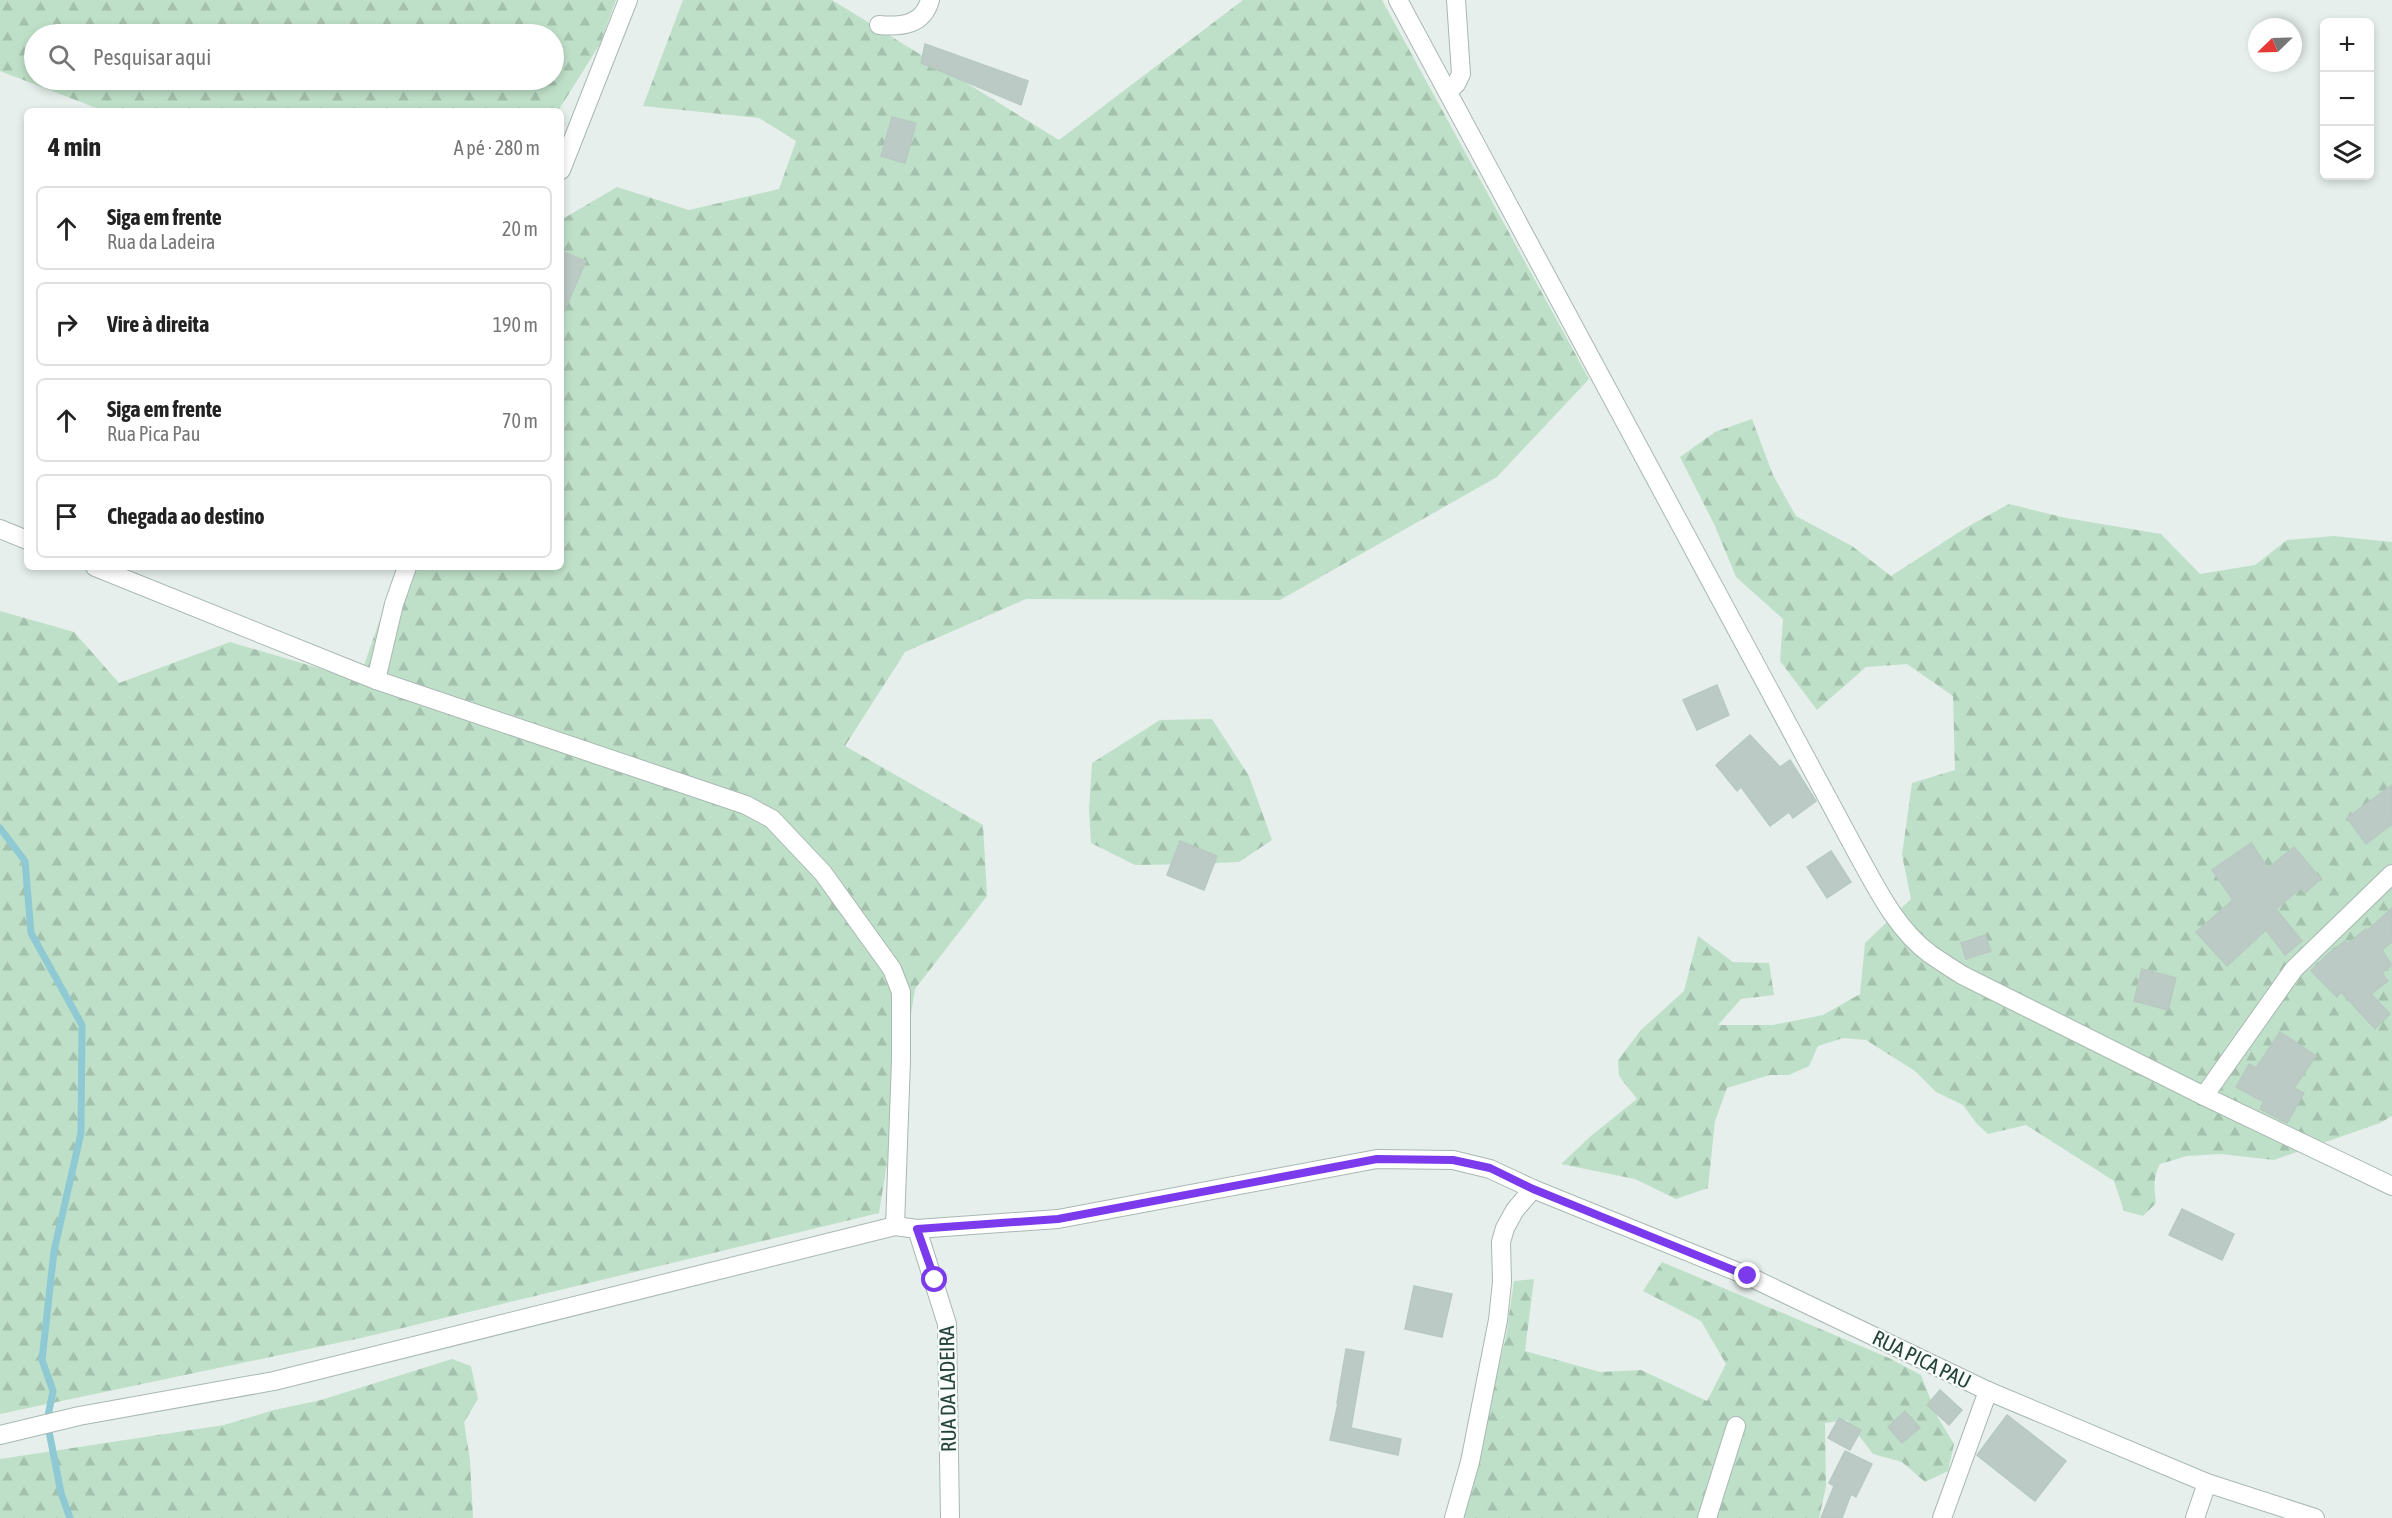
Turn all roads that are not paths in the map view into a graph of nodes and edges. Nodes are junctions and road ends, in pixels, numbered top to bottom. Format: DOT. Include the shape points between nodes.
graph roads {
  1 [pos="628,0"];
  2 [pos="930,0"];
  3 [pos="1398,0"];
  4 [pos="1456,0"];
  5 [pos="879,26"];
  6 [pos="1448,92"];
  7 [pos="564,162"];
  8 [pos="0,529"];
  9 [pos="24,539"];
  10 [pos="102,570"];
  11 [pos="406,570"];
  12 [pos="376,680"];
  13 [pos="2392,874"];
  14 [pos="2204,1096"];
  15 [pos="2392,1186"];
  16 [pos="1533,1189"];
  17 [pos="895,1226"];
  18 [pos="917,1229"];
  19 [pos="1988,1391"];
  20 [pos="1736,1426"];
  21 [pos="0,1435"];
  22 [pos="2207,1483"];
  23 [pos="950,1518"];
  24 [pos="1454,1518"];
  25 [pos="1707,1518"];
  26 [pos="1942,1518"];
  27 [pos="2195,1518"];
  28 [pos="2315,1518"];
  1 -- 7 [label="street"];
  2 -- 5 [label="street" via="927,11 915,22"];
  3 -- 6 [label="street"];
  4 -- 6 [label="street" via="1461,74"];
  6 -- 14 [label="street" via="1861,860 1899,922 1928,953 1962,975"];
  8 -- 9 [label="street"];
  10 -- 12 [label="street"];
  11 -- 12 [label="street"];
  12 -- 17 [label="street" via="746,806 772,819 823,873 892,969 902,992"];
  13 -- 14 [label="street" via="2294,969"];
  14 -- 15 [label="street"];
  16 -- 18 [label="street, RUA PICA PAU" via="1490,1168 1453,1160 1377,1159 1058,1219"];
  16 -- 19 [label="street, RUA PICA PAU" via="1748,1276"];
  16 -- 24 [label="street" via="1515,1210 1501,1242 1498,1320 1470,1462"];
  17 -- 18 [label="street, RUA PICA PAU"];
  17 -- 21 [label="street" via="274,1381 79,1416"];
  18 -- 23 [label="street, RUA DA LADEIRA" via="947,1324"];
  19 -- 22 [label="street, RUA PICA PAU"];
  19 -- 26 [label="street"];
  20 -- 25 [label="street"];
  22 -- 27 [label="street"];
  22 -- 28 [label="street, RUA PICA PAU"];
}
